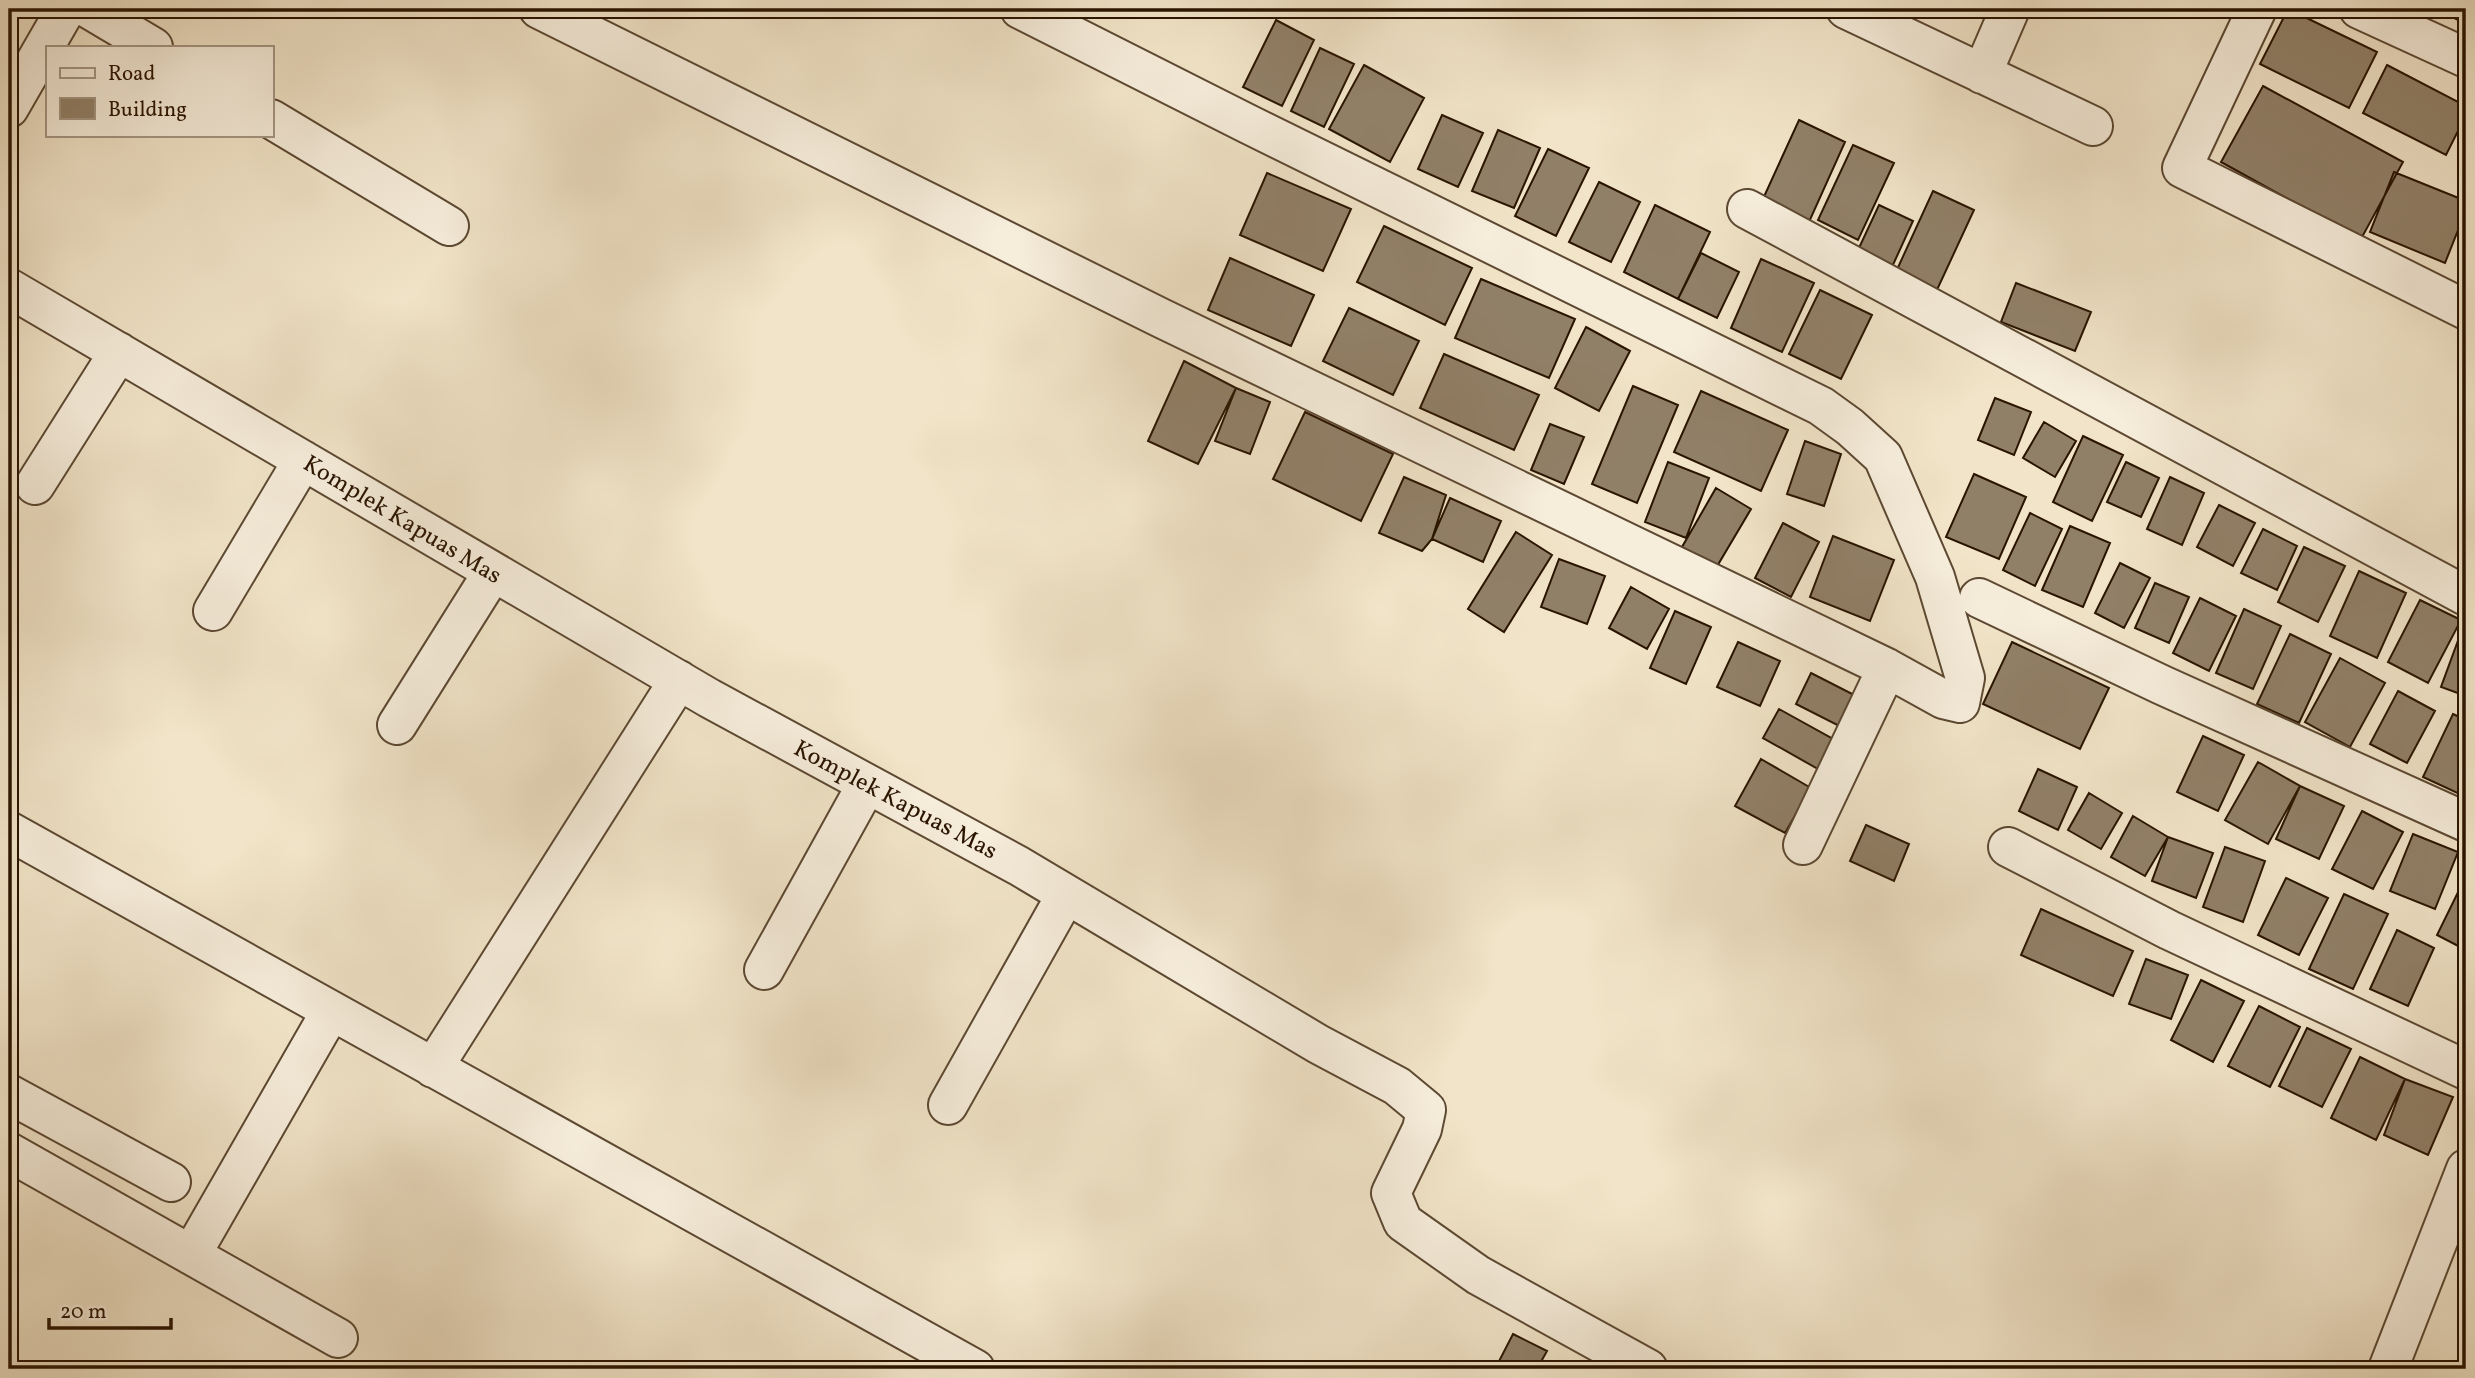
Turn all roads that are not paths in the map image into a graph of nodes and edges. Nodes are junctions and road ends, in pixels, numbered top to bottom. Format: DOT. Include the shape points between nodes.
graph roads {
  1 [pos="66,9"];
  2 [pos="89,9"];
  3 [pos="539,9"];
  4 [pos="1020,9"];
  5 [pos="1846,9"];
  6 [pos="2010,9"];
  7 [pos="2257,9"];
  8 [pos="2359,9"];
  9 [pos="151,46"];
  10 [pos="2466,58"];
  11 [pos="1982,74"];
  12 [pos="13,100"];
  13 [pos="273,119"];
  14 [pos="2093,127"];
  15 [pos="1747,209"];
  16 [pos="449,226"];
  17 [pos="9,288"];
  18 [pos="2466,310"];
  19 [pos="119,352"];
  20 [pos="303,460"];
  21 [pos="35,485"];
  22 [pos="493,572"];
  23 [pos="2466,596"];
  24 [pos="1979,598"];
  25 [pos="213,611"];
  26 [pos="1887,668"];
  27 [pos="680,680"];
  28 [pos="397,724"];
  29 [pos="867,784"];
  30 [pos="2466,822"];
  31 [pos="9,831"];
  32 [pos="1803,845"];
  33 [pos="2008,848"];
  34 [pos="1066,895"];
  35 [pos="764,970"];
  36 [pos="331,1011"];
  37 [pos="433,1068"];
  38 [pos="2466,1070"];
  39 [pos="9,1094"];
  40 [pos="947,1105"];
  41 [pos="9,1152"];
  42 [pos="2466,1169"];
  43 [pos="171,1182"];
  44 [pos="191,1255"];
  45 [pos="338,1338"];
  46 [pos="975,1369"];
  47 [pos="1648,1369"];
  48 [pos="2388,1369"];
  1 -- 12 [label="street"];
  2 -- 9 [label="street"];
  3 -- 26 [label="street" via="1161,318"];
  4 -- 26 [label="street" via="1821,406 1850,427 1883,457 1935,577 1965,678 1960,703 1943,699"];
  5 -- 11 [label="street"];
  6 -- 11 [label="street"];
  7 -- 18 [label="street" via="2182,168"];
  8 -- 10 [label="street"];
  11 -- 14 [label="street"];
  13 -- 16 [label="street"];
  15 -- 23 [label="street"];
  17 -- 19 [label="street, Komplek Kapuas Mas"];
  19 -- 20 [label="street, Komplek Kapuas Mas"];
  19 -- 21 [label="street"];
  20 -- 22 [label="street, Komplek Kapuas Mas"];
  20 -- 25 [label="street"];
  22 -- 27 [label="street, Komplek Kapuas Mas"];
  22 -- 28 [label="street"];
  24 -- 30 [label="street"];
  26 -- 32 [label="street"];
  27 -- 29 [label="street, Komplek Kapuas Mas"];
  27 -- 37 [label="street"];
  29 -- 34 [label="street, Komplek Kapuas Mas"];
  29 -- 35 [label="street"];
  31 -- 36 [label="street"];
  33 -- 38 [label="street" via="2169,930"];
  34 -- 40 [label="street"];
  34 -- 47 [label="street, Komplek Kapuas Mas" via="1397,1086 1426,1110 1422,1129 1391,1193 1402,1222 1478,1275"];
  36 -- 37 [label="street"];
  36 -- 44 [label="street"];
  37 -- 46 [label="street"];
  39 -- 43 [label="street"];
  41 -- 44 [label="street"];
  42 -- 48 [label="street"];
  44 -- 45 [label="street"];
}
